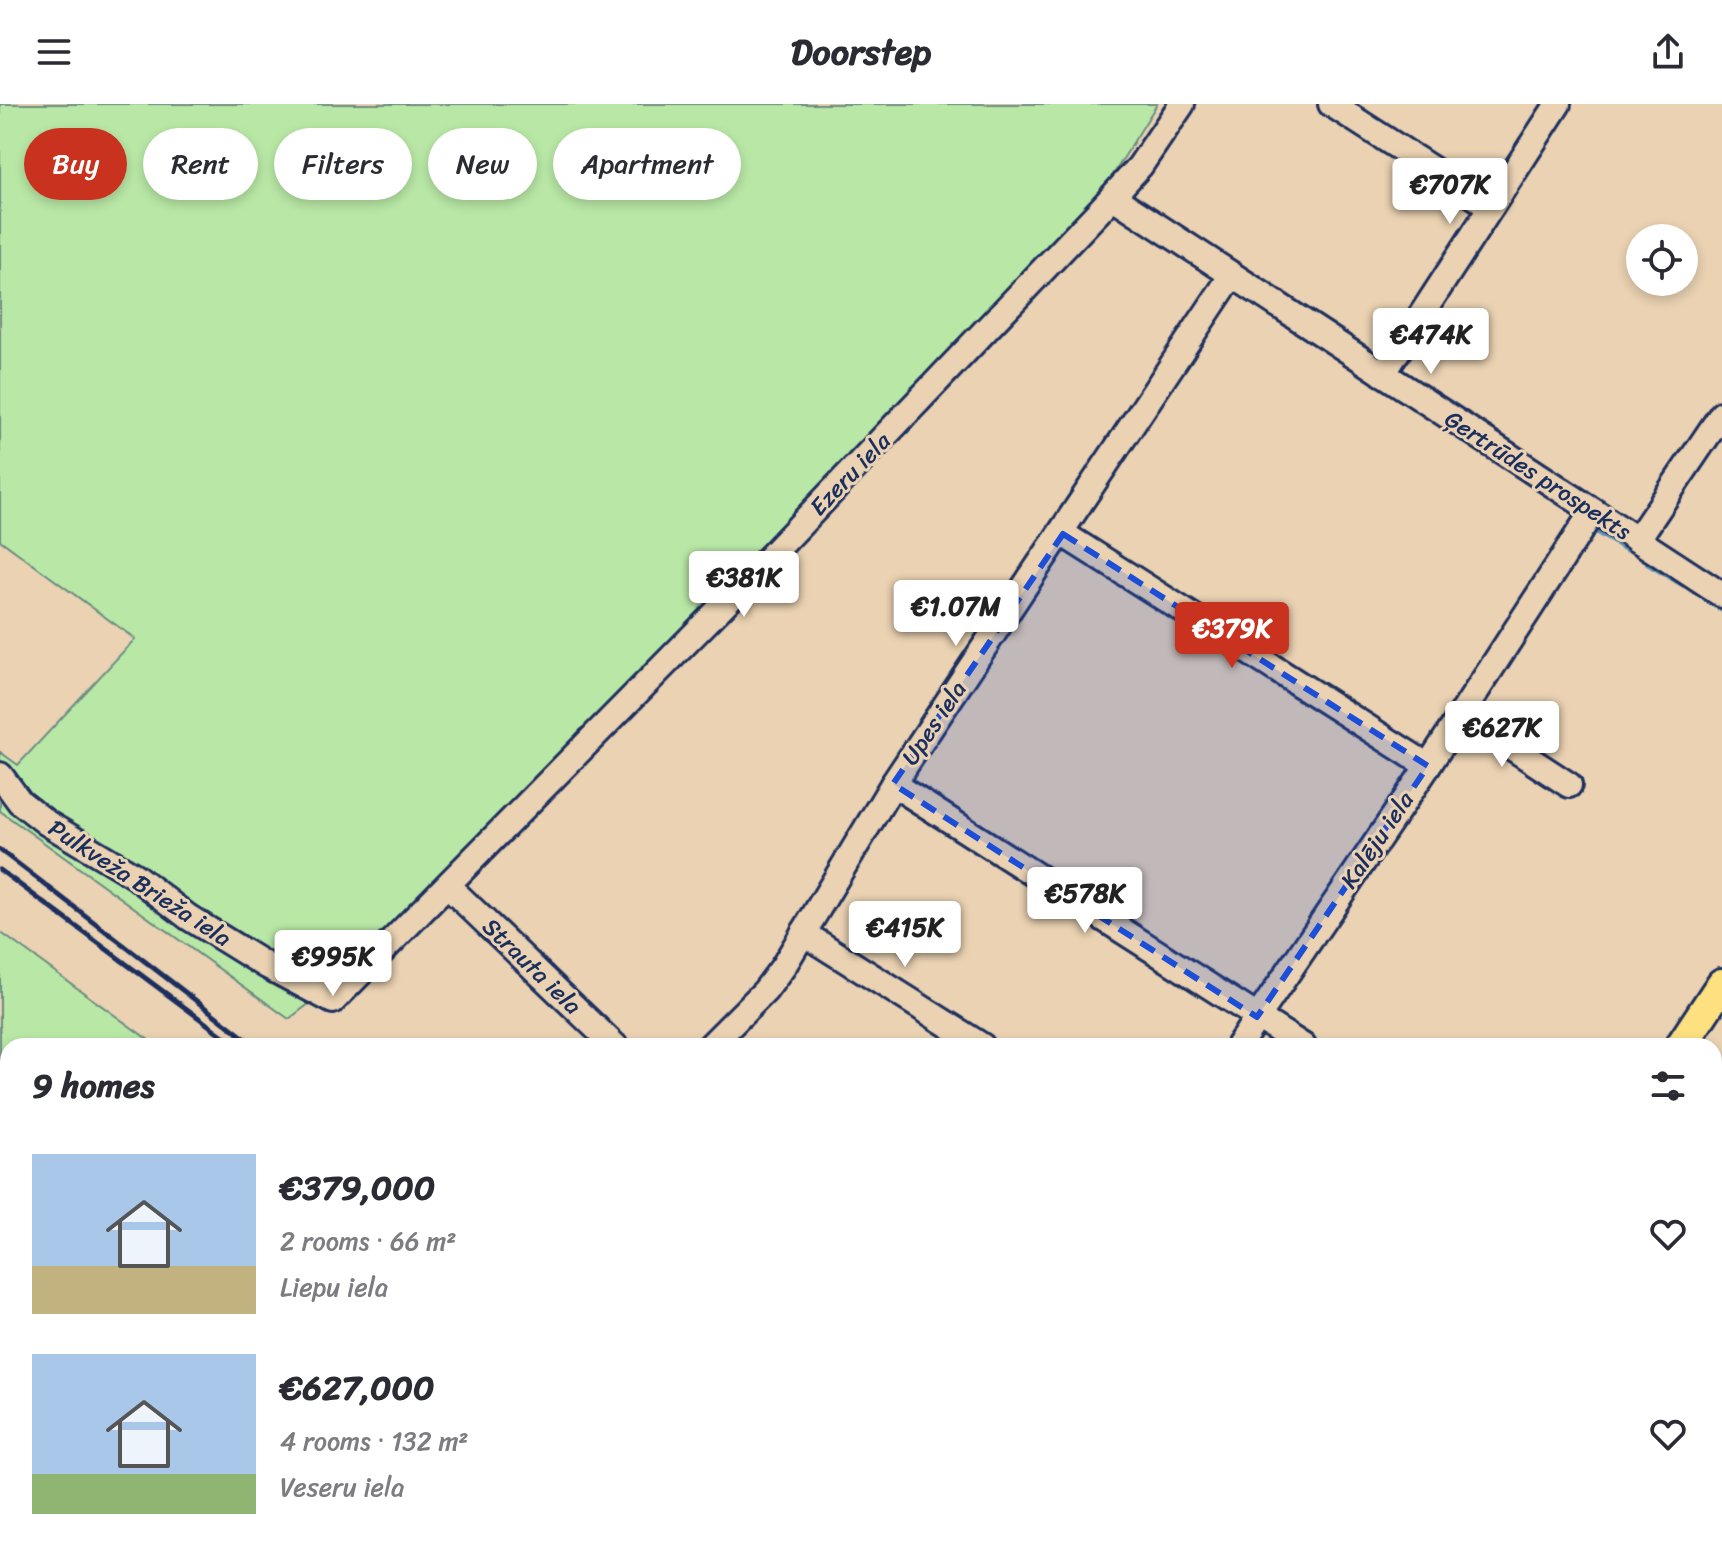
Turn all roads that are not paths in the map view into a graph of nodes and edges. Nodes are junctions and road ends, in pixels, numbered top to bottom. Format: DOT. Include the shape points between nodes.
graph roads {
  1 [pos="1182,104"];
  2 [pos="1331,104"];
  3 [pos="1558,104"];
  4 [pos="1113,197"];
  5 [pos="1491,207"];
  6 [pos="1232,275"];
  7 [pos="1383,374"];
  8 [pos="1722,414"];
  9 [pos="1593,511"];
  10 [pos="1063,534"];
  11 [pos="1637,540"];
  12 [pos="1722,595"];
  13 [pos="1461,714"];
  14 [pos="1428,766"];
  15 [pos="0,775"];
  16 [pos="893,784"];
  17 [pos="1569,785"];
  18 [pos="448,886"];
  19 [pos="803,933"];
  20 [pos="366,968"];
  21 [pos="294,978"];
  22 [pos="1722,984"];
  23 [pos="333,1001"];
  24 [pos="1257,1017"];
  25 [pos="607,1038"];
  26 [pos="718,1038"];
  27 [pos="969,1038"];
  28 [pos="1243,1038"];
  29 [pos="1290,1038"];
  30 [pos="1686,1038"];
  1 -- 4 [label="street, Ezeru iela"];
  2 -- 5 [label="street"];
  3 -- 5 [label="street"];
  4 -- 6 [label="street, Ģertrūdes prospekts"];
  4 -- 18 [label="street, Ezeru iela"];
  5 -- 7 [label="street"];
  6 -- 7 [label="street, Ģertrūdes prospekts"];
  6 -- 10 [label="street, Upes iela"];
  7 -- 9 [label="street, Ģertrūdes prospekts"];
  8 -- 11 [label="street"];
  9 -- 11 [label="street, Ģertrūdes prospekts"];
  9 -- 13 [label="street, Kalēju iela"];
  10 -- 14 [label="street"];
  10 -- 16 [label="street, Upes iela"];
  11 -- 12 [label="street, Ģertrūdes prospekts"];
  13 -- 14 [label="street, Kalēju iela"];
  13 -- 17 [label="street"];
  14 -- 24 [label="street, Kalēju iela"];
  15 -- 21 [label="street, Pulkveža Brieža iela" via="20,802 47,823 135,876 200,924"];
  16 -- 19 [label="street, Upes iela"];
  16 -- 24 [label="street"];
  18 -- 20 [label="street, Ezeru iela"];
  18 -- 25 [label="street, Strauta iela"];
  19 -- 26 [label="street, Upes iela" via="765,991"];
  19 -- 27 [label="street"];
  20 -- 21 [label="street"];
  20 -- 23 [label="street, Ezeru iela"];
  21 -- 23 [label="street, Pulkveža Brieža iela"];
  22 -- 30 [label="main road"];
  24 -- 28 [label="street, Kalēju iela"];
  24 -- 29 [label="street"];
}
